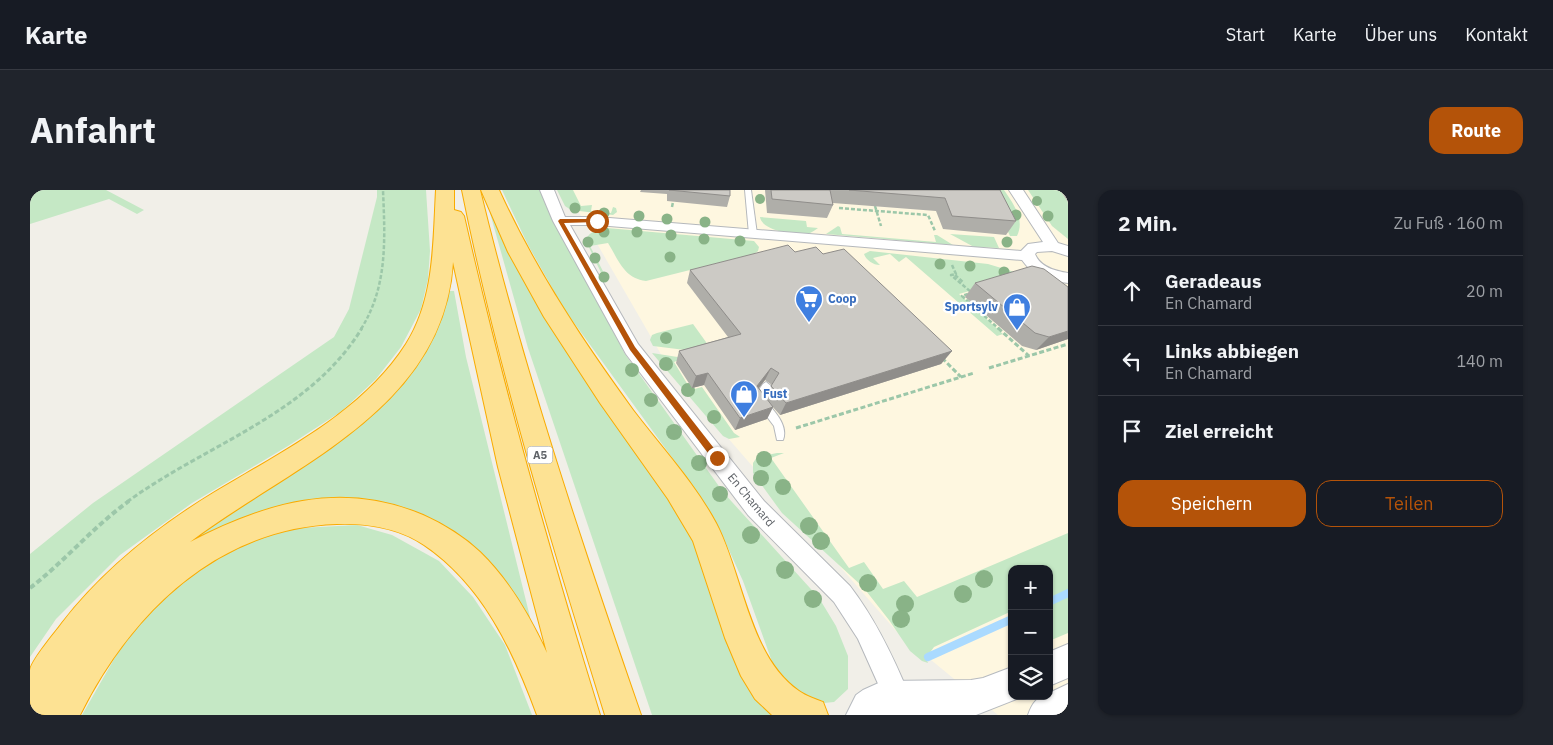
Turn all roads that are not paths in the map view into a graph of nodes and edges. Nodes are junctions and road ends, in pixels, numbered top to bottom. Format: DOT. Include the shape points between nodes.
graph roads {
  1 [pos="445,190"];
  2 [pos="449,190"];
  3 [pos="471,190"];
  4 [pos="490,190"];
  5 [pos="547,190"];
  6 [pos="748,190"];
  7 [pos="1016,190"];
  8 [pos="560,221"];
  9 [pos="753,234"];
  10 [pos="1053,246"];
  11 [pos="1068,251"];
  12 [pos="1028,256"];
  13 [pos="1065,280"];
  14 [pos="766,386"];
  15 [pos="780,437"];
  16 [pos="1068,661"];
  17 [pos="1053,667"];
  18 [pos="1008,686"];
  19 [pos="1068,702"];
  20 [pos="30,703"];
  21 [pos="915,704"];
  22 [pos="61,715"];
  23 [pos="555,715"];
  24 [pos="582,715"];
  25 [pos="623,715"];
  26 [pos="810,715"];
  27 [pos="864,715"];
  28 [pos="1046,715"];
  1 -- 20 [label="highway" via="441,276 433,310 414,351 390,383 347,422 188,525 138,565 90,613 44,676"];
  2 -- 24 [label="highway, A5" via="499,415"];
  3 -- 25 [label="highway, A5" via="530,421"];
  4 -- 26 [label="highway" via="511,239 555,316 705,533 756,670 770,691 784,704"];
  5 -- 8 [label="street, En Chamard"];
  6 -- 9 [label="lane"];
  7 -- 10 [label="street"];
  8 -- 9 [label="street"];
  8 -- 21 [label="street, En Chamard" via="632,349 756,508 842,594"];
  9 -- 12 [label="street"];
  10 -- 11 [label="street"];
  10 -- 12 [label="street" via="1033,247"];
  12 -- 13 [label="street" via="1039,269"];
  14 -- 15 [label="lane" via="758,398 779,425"];
  16 -- 17 [label="main road"];
  18 -- 21 [label="main road" via="983,696"];
  19 -- 28 [label="main road"];
  21 -- 27 [label="main road" via="884,698 874,703"];
  22 -- 23 [label="highway" via="106,639 143,597 169,574 233,534 262,523 288,515 340,510 379,514 412,524 431,533 467,561 514,624"];
}
